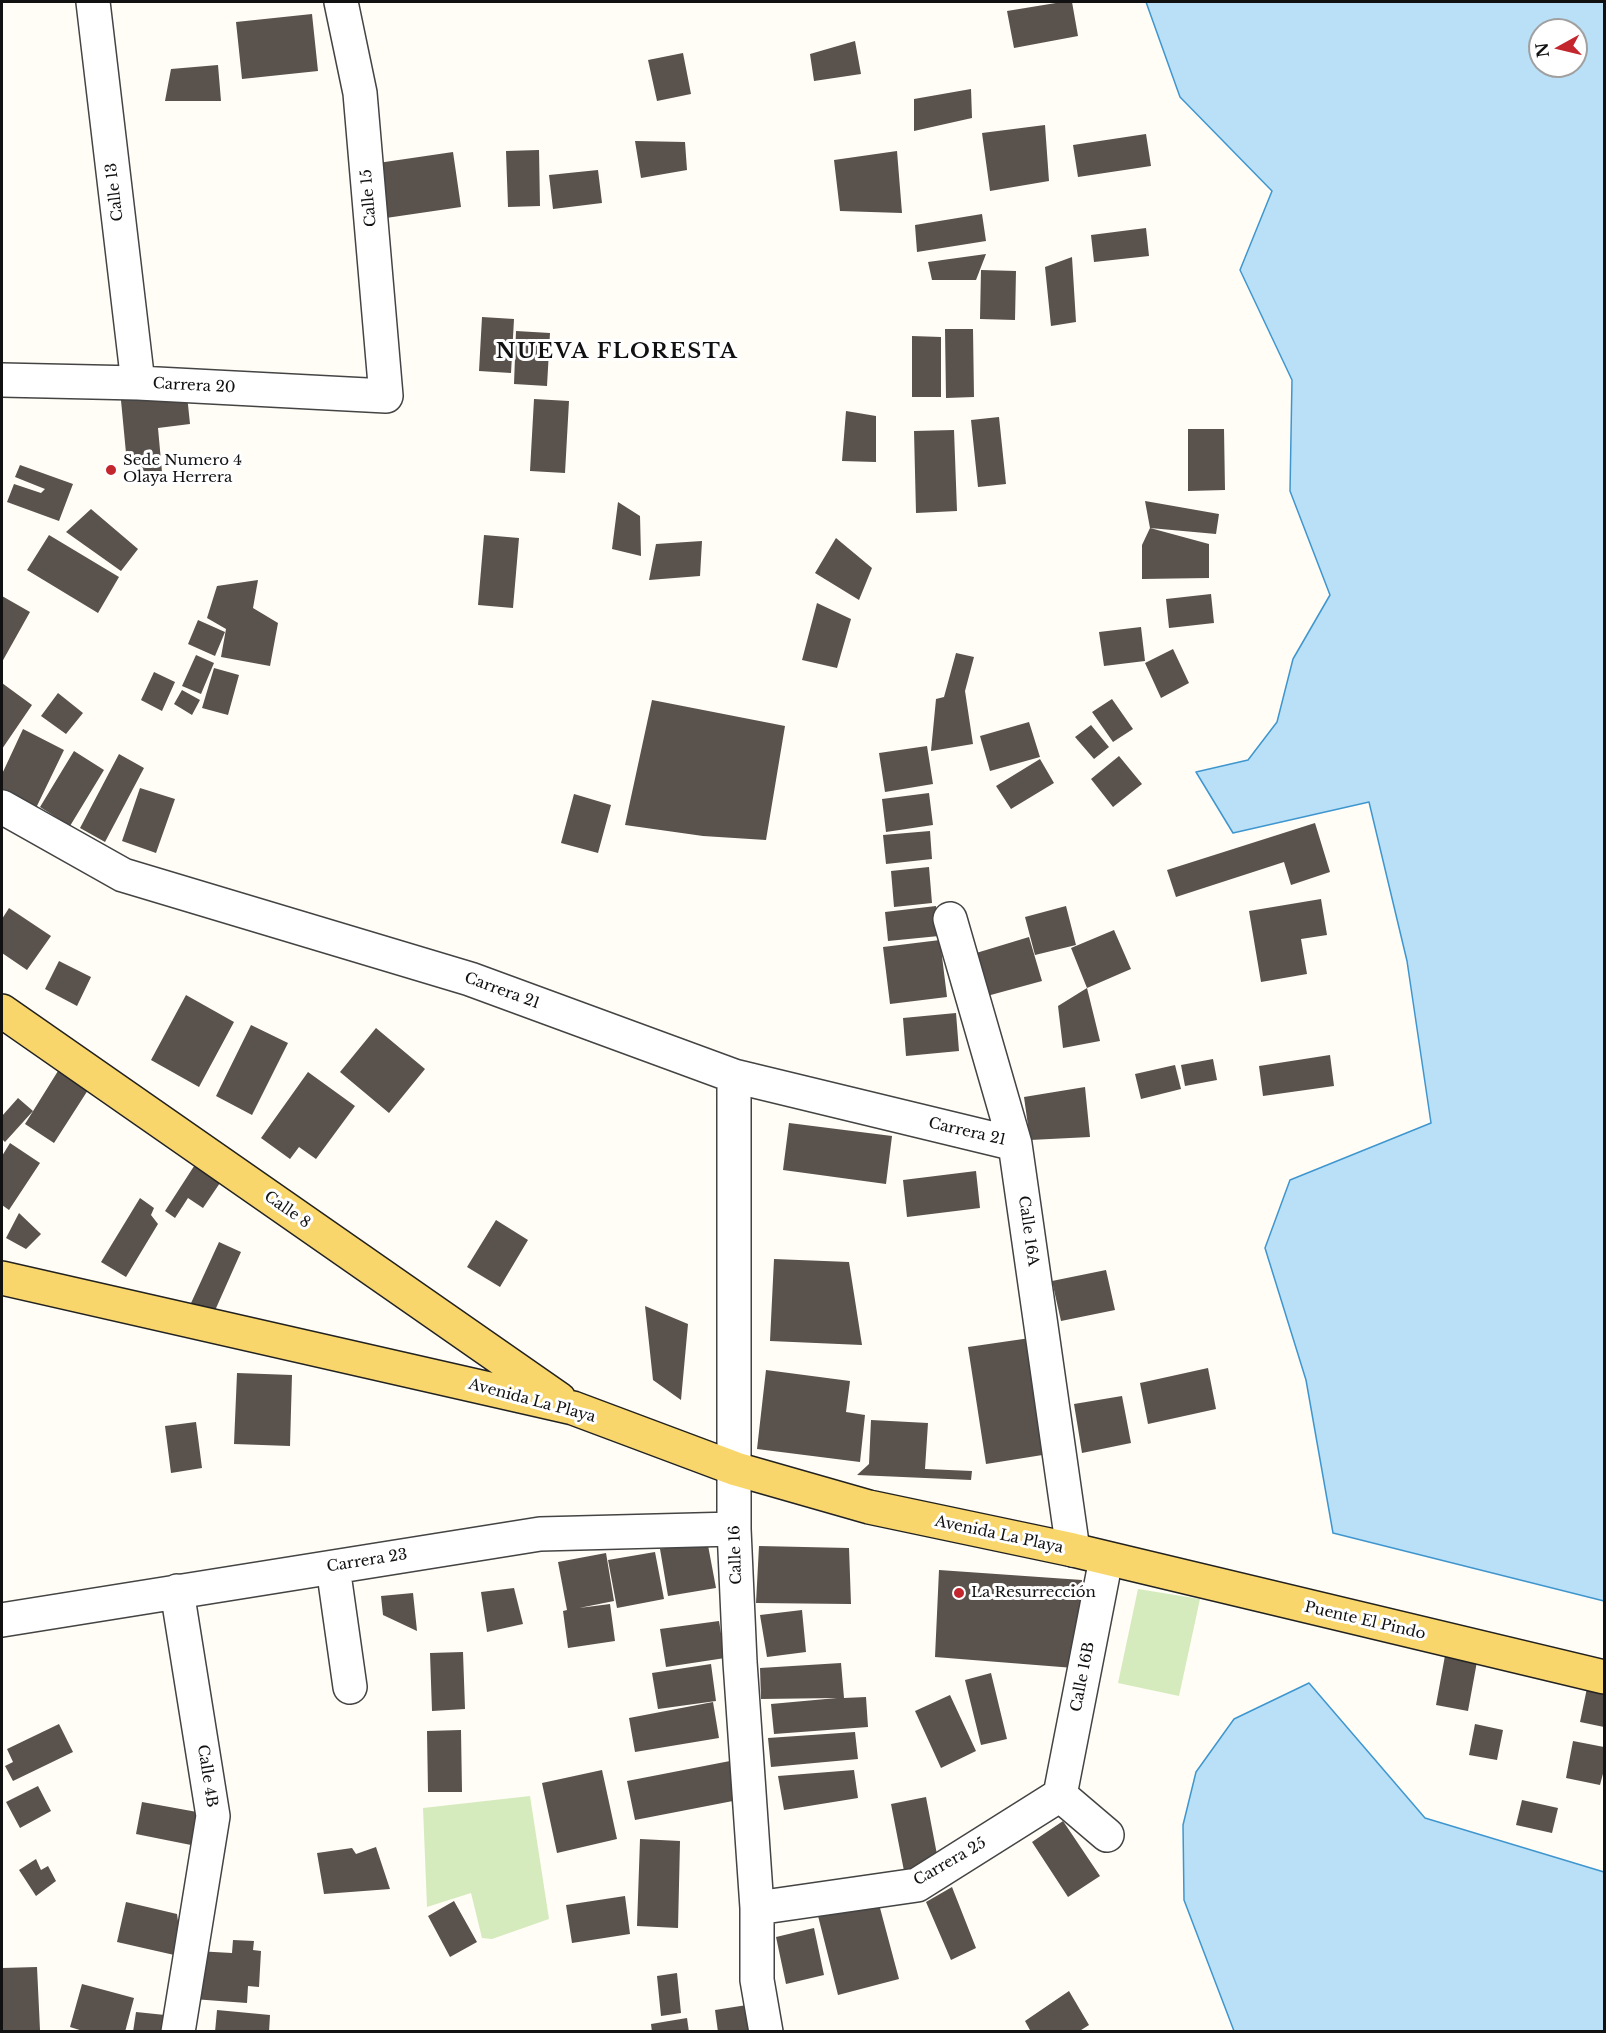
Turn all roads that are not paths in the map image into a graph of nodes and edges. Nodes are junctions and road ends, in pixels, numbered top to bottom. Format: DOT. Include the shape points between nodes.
graph roads {
  1 [pos="93,2"];
  2 [pos="341,2"];
  3 [pos="2,380"];
  4 [pos="138,383"];
  5 [pos="386,396"];
  6 [pos="2,807"];
  7 [pos="950,919"];
  8 [pos="2,1011"];
  9 [pos="734,1076"];
  10 [pos="1016,1144"];
  11 [pos="2,1278"];
  12 [pos="573,1408"];
  13 [pos="736,1469"];
  14 [pos="734,1529"];
  15 [pos="1073,1550"];
  16 [pos="1116,1562"];
  17 [pos="333,1567"];
  18 [pos="177,1591"];
  19 [pos="3,1617"];
  20 [pos="1605,1677"];
  21 [pos="350,1687"];
  22 [pos="1060,1796"];
  23 [pos="1107,1835"];
  24 [pos="757,1908"];
  25 [pos="178,2031"];
  26 [pos="766,2031"];
  1 -- 4 [label="street, Calle 13"];
  2 -- 5 [label="street, Calle 15" via="360,93"];
  3 -- 4 [label="street, Carrera 20"];
  4 -- 5 [label="street, Carrera 20"];
  6 -- 9 [label="street, Carrera 21" via="123,875 470,979"];
  7 -- 10 [label="street, Calle 16A"];
  8 -- 12 [label="main road, Calle 8"];
  9 -- 10 [label="street, Carrera 21"];
  9 -- 13 [label="street, Calle 16"];
  10 -- 15 [label="street, Calle 16A"];
  11 -- 12 [label="main road, Avenida La Playa"];
  12 -- 13 [label="main road, Avenida La Playa"];
  13 -- 14 [label="street, Calle 16"];
  13 -- 15 [label="main road, Avenida La Playa" via="869,1508"];
  14 -- 17 [label="street, Carrera 23" via="540,1534"];
  14 -- 24 [label="street, Calle 16"];
  15 -- 16 [label="main road, Avenida La Playa"];
  16 -- 20 [label="main road, Puente El Pindo"];
  16 -- 22 [label="street, Calle 16B"];
  17 -- 18 [label="street, Carrera 23"];
  17 -- 21 [label="street"];
  18 -- 19 [label="street, Carrera 23"];
  18 -- 25 [label="street, Calle 4B" via="213,1816"];
  22 -- 23 [label="street"];
  22 -- 24 [label="street, Carrera 25" via="917,1885"];
  24 -- 26 [label="street, Calle 16" via="757,1980"];
}
